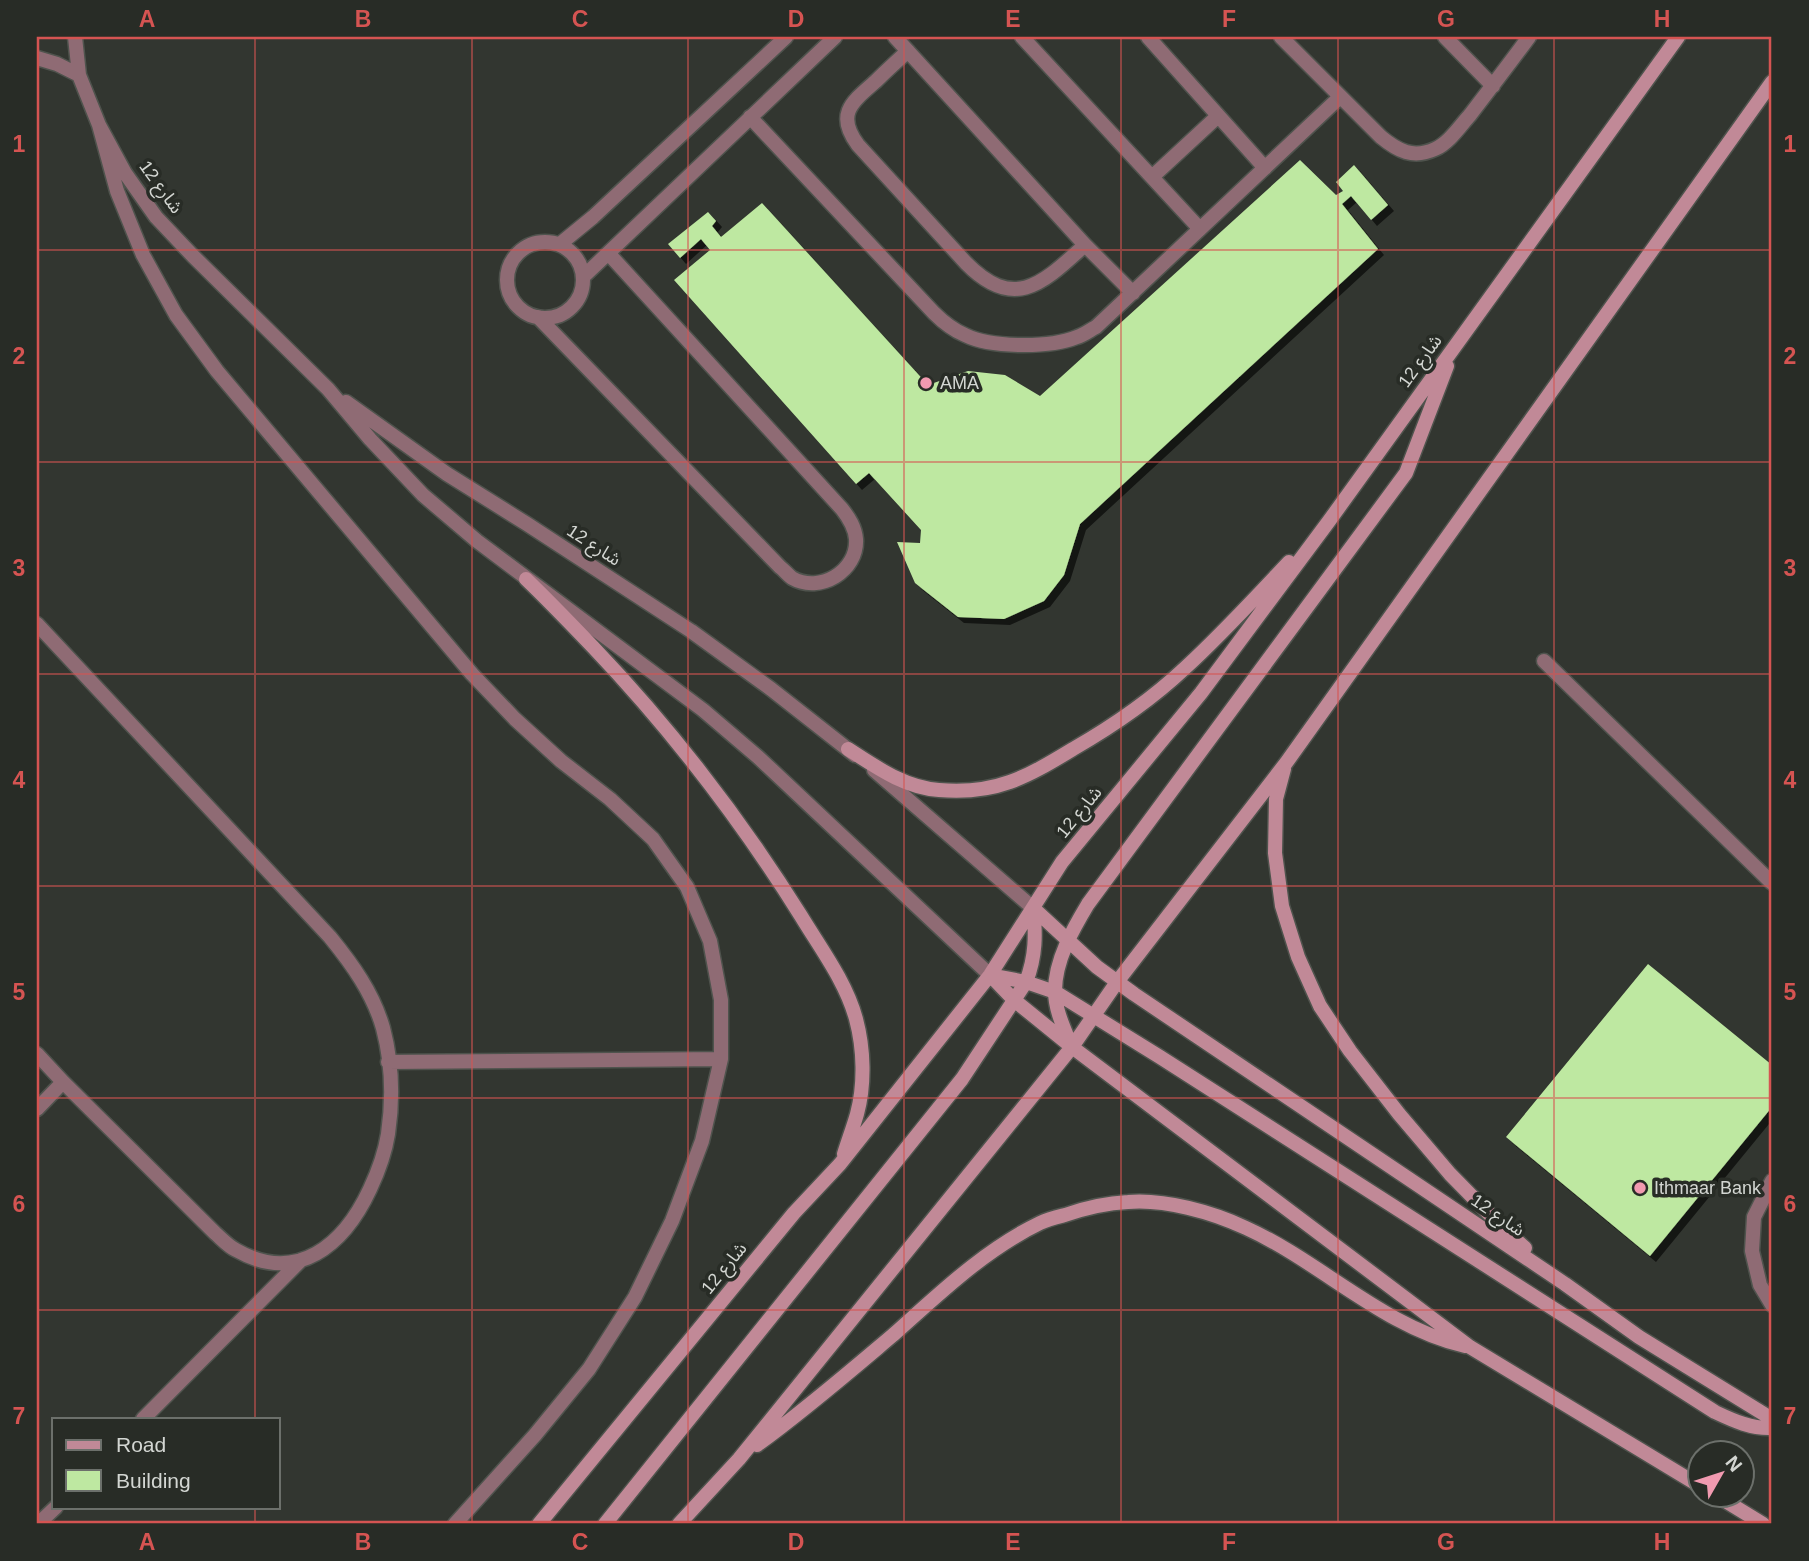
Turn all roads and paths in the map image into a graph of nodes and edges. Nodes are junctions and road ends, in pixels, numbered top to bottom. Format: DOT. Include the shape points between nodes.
graph roads {
  1 [pos="75,37"];
  2 [pos="786,37"];
  3 [pos="835,37"];
  4 [pos="895,37"];
  5 [pos="1022,37"];
  6 [pos="1148,37"];
  7 [pos="1281,37"];
  8 [pos="1445,37"];
  9 [pos="1530,37"];
  10 [pos="1678,37"];
  11 [pos="908,51"];
  12 [pos="37,58"];
  13 [pos="79,75"];
  14 [pos="1772,82"];
  15 [pos="1493,86"];
  16 [pos="1340,97"];
  17 [pos="1218,116"];
  18 [pos="750,117"];
  19 [pos="99,125"];
  20 [pos="1265,168"];
  21 [pos="1152,177"];
  22 [pos="1200,229"];
  23 [pos="560,244"];
  24 [pos="1085,245"];
  25 [pos="609,254"];
  26 [pos="583,277"];
  27 [pos="1133,293"];
  28 [pos="538,317"];
  29 [pos="1454,346"];
  30 [pos="328,389"];
  31 [pos="1329,521"];
  32 [pos="526,579"];
  33 [pos="37,624"];
  34 [pos="1544,661"];
  35 [pos="848,750"];
  36 [pos="1286,763"];
  37 [pos="1772,883"];
  38 [pos="1033,908"];
  39 [pos="1069,940"];
  40 [pos="989,975"];
  41 [pos="1026,982"];
  42 [pos="1116,982"];
  43 [pos="1055,992"];
  44 [pos="1014,1000"];
  45 [pos="1094,1016"];
  46 [pos="1072,1047"];
  47 [pos="37,1054"];
  48 [pos="721,1059"];
  49 [pos="388,1062"];
  50 [pos="63,1082"];
  51 [pos="37,1109"];
  52 [pos="840,1164"];
  53 [pos="1772,1181"];
  54 [pos="302,1260"];
  55 [pos="1565,1284"];
  56 [pos="1772,1305"];
  57 [pos="1470,1347"];
  58 [pos="144,1418"];
  59 [pos="1772,1419"];
  60 [pos="1772,1428"];
  61 [pos="738,1459"];
  62 [pos="1686,1478"];
  63 [pos="55,1508"];
  64 [pos="1737,1508"];
  65 [pos="38,1524"];
  66 [pos="455,1524"];
  67 [pos="539,1524"];
  68 [pos="605,1524"];
  69 [pos="679,1524"];
  70 [pos="1763,1524"];
  1 -- 13 [label="street, شارع 12"];
  2 -- 23 [label="street"];
  3 -- 18 [label="street"];
  4 -- 11 [label="street"];
  5 -- 21 [label="street"];
  6 -- 17 [label="street"];
  7 -- 16 [label="street"];
  8 -- 15 [label="street"];
  9 -- 15 [label="street"];
  10 -- 29 [label="street, شارع 12"];
  11 -- 24 [label="street"];
  11 -- 24 [label="street" via="852,103 847,117 849,133 939,234 979,276 1013,289 1049,277"];
  12 -- 13 [label="street"];
  13 -- 19 [label="street, شارع 12"];
  14 -- 36 [label="street"];
  15 -- 16 [label="street" via="1452,136 1437,149 1417,154 1397,150"];
  16 -- 20 [label="street"];
  17 -- 20 [label="street"];
  17 -- 21 [label="street"];
  18 -- 25 [label="street"];
  18 -- 27 [label="street" via="934,313 966,336 1005,345 1058,343 1096,327"];
  19 -- 30 [label="street, شارع 12" via="156,217"];
  19 -- 48 [label="street" via="117,191 143,255 176,315 217,371 472,674 561,761 653,839 687,887 710,942 721,1000"];
  20 -- 22 [label="street"];
  21 -- 22 [label="street"];
  22 -- 27 [label="street"];
  23 -- 26 [label="street" via="572,252"];
  23 -- 28 [label="street" via="532,244 511,262 508,290 525,312"];
  24 -- 27 [label="street"];
  25 -- 26 [label="street"];
  25 -- 28 [label="street" via="853,523 853,558 842,572 827,582 793,578"];
  26 -- 28 [label="street" via="580,295 571,309 555,317"];
  29 -- 31 [label="street, شارع 12"];
  29 -- 39 [label="street" via="1406,473 1088,904"];
  30 -- 32 [label="street, شارع 12" via="424,495"];
  30 -- 35 [label="street, شارع 12" via="447,474 691,631"];
  31 -- 35 [label="street" via="1183,670 1121,719 1032,774 988,789 936,790 888,775"];
  31 -- 38 [label="street, شارع 12" via="1201,693 1062,862"];
  32 -- 40 [label="street, شارع 12" via="646,666 740,742"];
  32 -- 52 [label="street" via="659,721 720,797 829,961 856,1018 861,1049 858,1112"];
  33 -- 49 [label="street" via="352,964 370,994"];
  34 -- 37 [label="street"];
  35 -- 38 [label="street, شارع 12"];
  36 -- 42 [label="street"];
  36 -- 55 [label="street" via="1276,799 1275,853 1282,906 1320,1006 1350,1051 1450,1174"];
  38 -- 39 [label="street, شارع 12"];
  38 -- 40 [label="street"];
  38 -- 41 [label="street" via="1036,946"];
  39 -- 42 [label="street, شارع 12"];
  39 -- 43 [label="street"];
  40 -- 41 [label="street"];
  40 -- 44 [label="street"];
  40 -- 52 [label="street, شارع 12"];
  41 -- 43 [label="street"];
  41 -- 44 [label="street"];
  42 -- 45 [label="street"];
  42 -- 55 [label="street, شارع 12"];
  43 -- 45 [label="street"];
  43 -- 46 [label="street" via="1059,1017"];
  44 -- 46 [label="street"];
  44 -- 68 [label="street" via="962,1079"];
  45 -- 46 [label="street"];
  45 -- 60 [label="street" via="1716,1412 1739,1423"];
  46 -- 57 [label="street"];
  46 -- 61 [label="street"];
  47 -- 50 [label="street"];
  48 -- 49 [label="street"];
  48 -- 66 [label="street" via="702,1141 673,1221 635,1297 589,1369"];
  49 -- 54 [label="street" via="388,1136 378,1171 363,1205 341,1235 323,1251"];
  50 -- 51 [label="street"];
  50 -- 54 [label="street" via="233,1249 278,1264"];
  52 -- 67 [label="street, شارع 12" via="794,1213"];
  53 -- 56 [label="street" via="1754,1217 1752,1251 1760,1285"];
  54 -- 58 [label="street"];
  55 -- 59 [label="street, شارع 12" via="1639,1338"];
  57 -- 61 [label="street" via="1424,1333 1247,1228 1169,1204 1128,1201 1084,1208 1042,1222 1003,1244 819,1398"];
  57 -- 62 [label="street"];
  61 -- 69 [label="street"];
  63 -- 65 [label="street"];
  64 -- 70 [label="street"];
}
